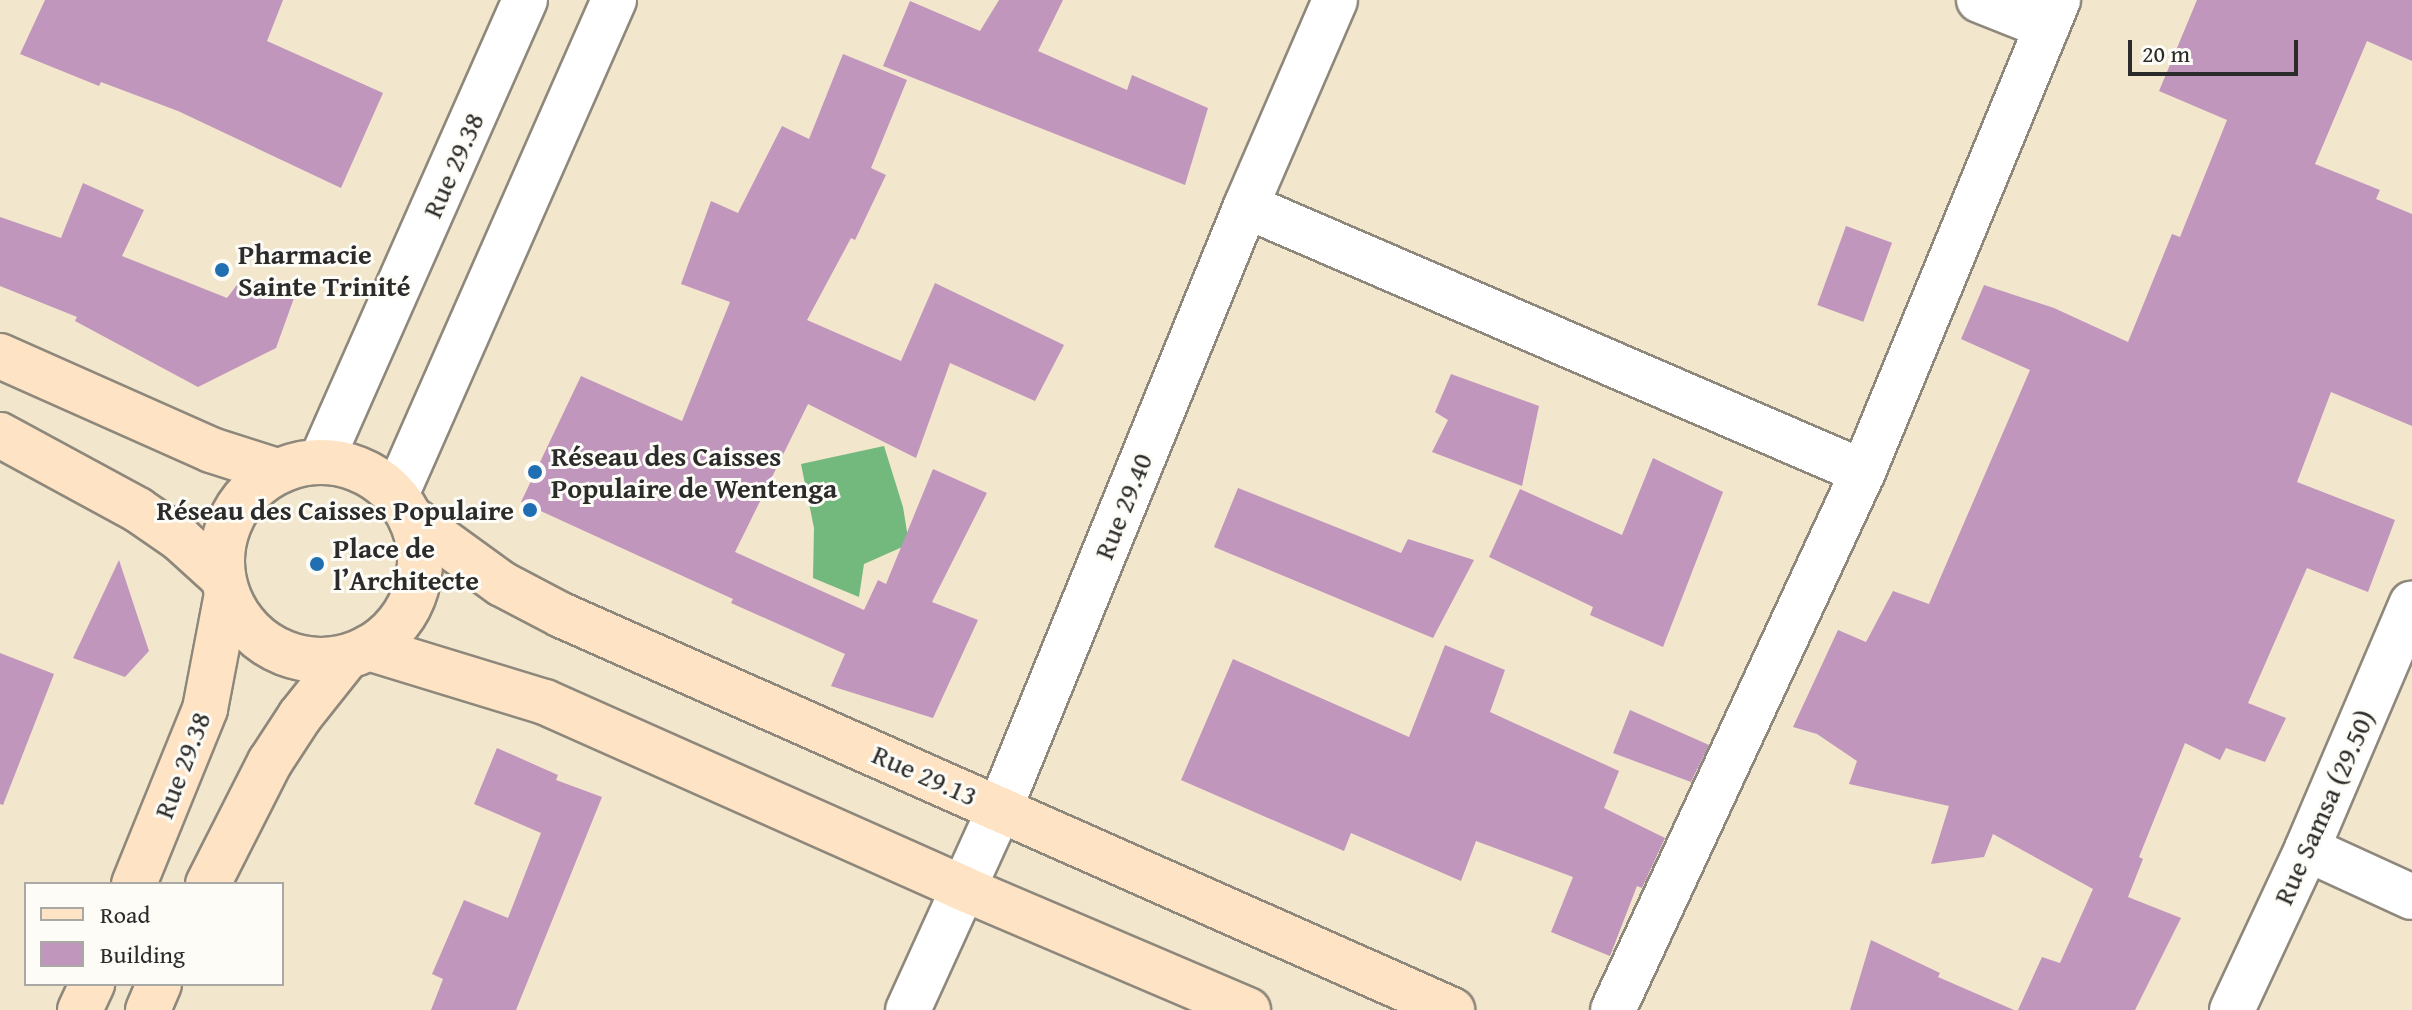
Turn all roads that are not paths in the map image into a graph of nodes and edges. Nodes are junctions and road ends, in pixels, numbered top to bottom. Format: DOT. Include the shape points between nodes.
graph roads {
  1 [pos="525,0"];
  2 [pos="614,0"];
  3 [pos="1335,0"];
  4 [pos="1979,0"];
  5 [pos="2053,14"];
  6 [pos="1246,206"];
  7 [pos="0,356"];
  8 [pos="0,435"];
  9 [pos="321,461"];
  10 [pos="277,471"];
  11 [pos="1863,472"];
  12 [pos="403,506"];
  13 [pos="225,586"];
  14 [pos="2412,603"];
  15 [pos="358,652"];
  16 [pos="1000,808"];
  17 [pos="2307,849"];
  18 [pos="135,882"];
  19 [pos="209,882"];
  20 [pos="962,888"];
  21 [pos="2412,897"];
  22 [pos="91,986"];
  23 [pos="158,986"];
  24 [pos="80,1010"];
  25 [pos="148,1010"];
  26 [pos="908,1010"];
  27 [pos="1248,1010"];
  28 [pos="1452,1010"];
  29 [pos="1613,1010"];
  30 [pos="2232,1010"];
  1 -- 9 [label="street, Rue 29.38"];
  2 -- 12 [label="street"];
  3 -- 6 [label="street, Rue 29.40"];
  4 -- 5 [label="street"];
  5 -- 11 [label="street"];
  6 -- 11 [label="street"];
  6 -- 16 [label="street, Rue 29.40"];
  7 -- 10 [label="main road" via="211,450"];
  8 -- 13 [label="main road" via="138,510 180,539"];
  9 -- 10 [label="main road"];
  9 -- 12 [label="main road" via="362,469"];
  10 -- 13 [label="main road" via="251,490 233,515 222,546"];
  11 -- 29 [label="street"];
  12 -- 15 [label="main road" via="420,554 415,592 397,625"];
  12 -- 16 [label="main road, Rue 29.13" via="502,584 561,615"];
  13 -- 15 [label="main road" via="245,627 275,649 311,660"];
  13 -- 18 [label="main road, Rue 29.38" via="205,709"];
  14 -- 17 [label="street, Rue Samsa (29.50)"];
  15 -- 19 [label="main road" via="300,716 270,762"];
  15 -- 20 [label="main road" via="545,702"];
  16 -- 20 [label="street, Rue 29.40"];
  16 -- 28 [label="main road, Rue 29.13"];
  17 -- 21 [label="street"];
  17 -- 30 [label="street, Rue Samsa (29.50)"];
  20 -- 26 [label="street, Rue 29.40"];
  20 -- 27 [label="main road"];
  22 -- 24 [label="main road"];
  23 -- 25 [label="main road"];
}
